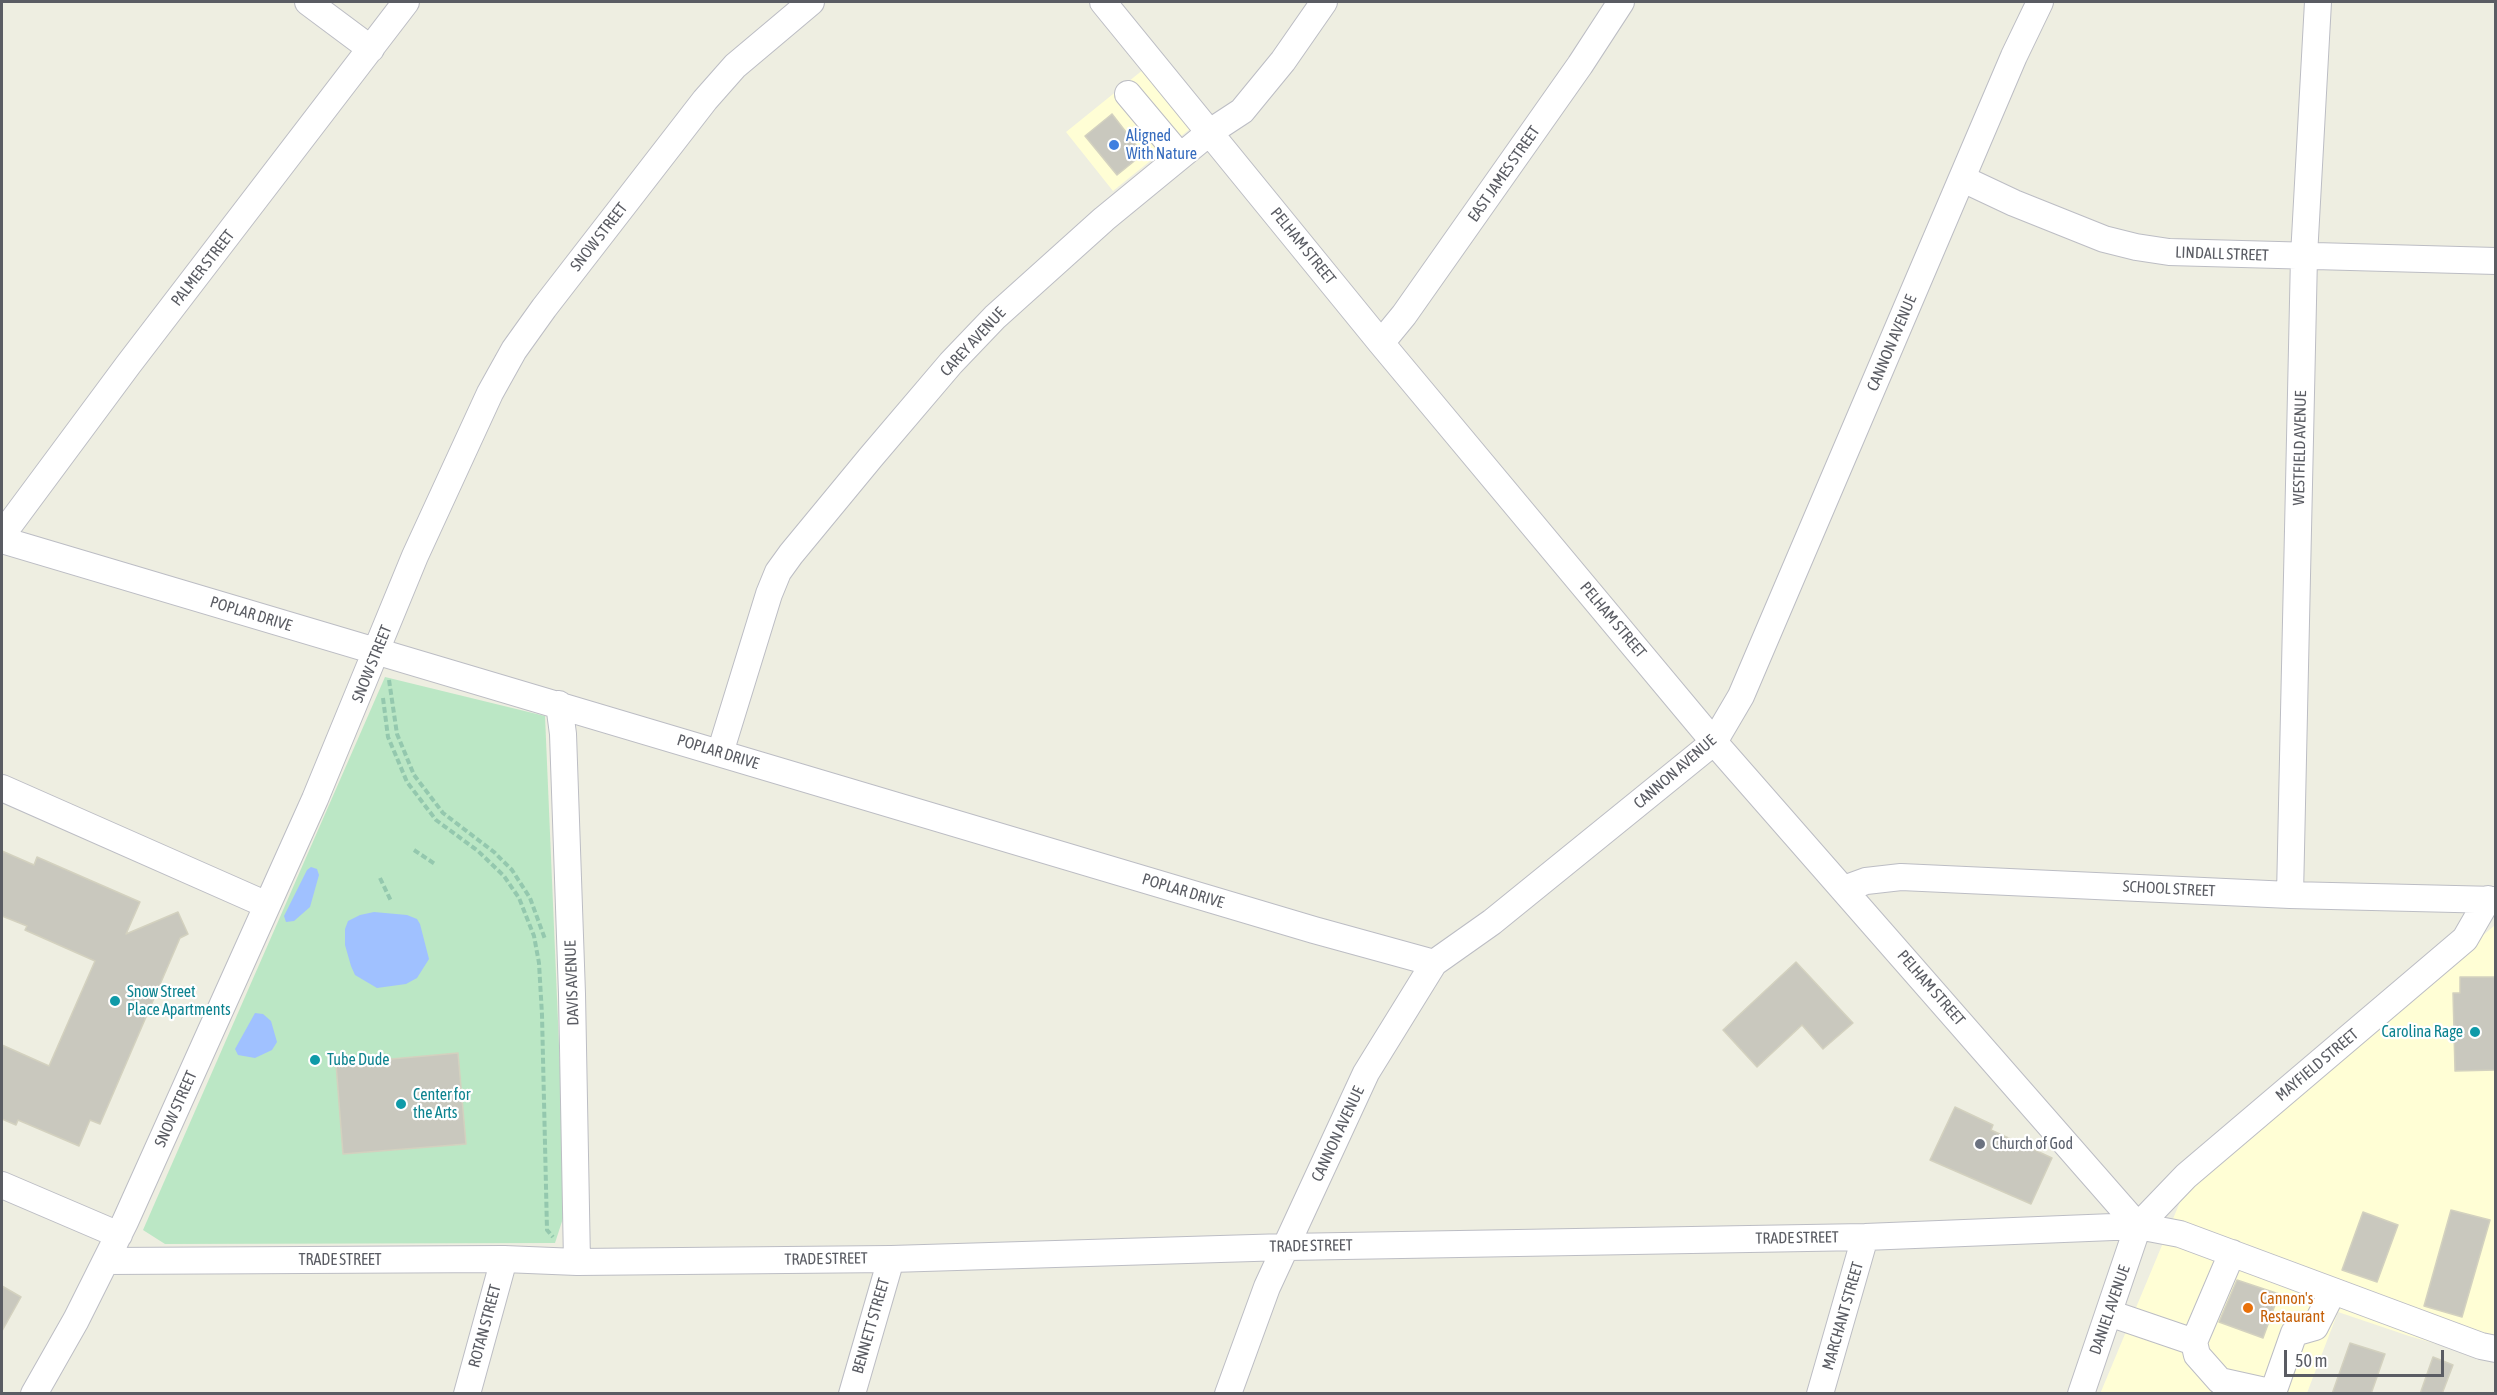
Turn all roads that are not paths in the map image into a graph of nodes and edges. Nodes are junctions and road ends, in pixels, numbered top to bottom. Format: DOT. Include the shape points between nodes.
graph roads {
  1 [pos="308,2"];
  2 [pos="406,2"];
  3 [pos="811,2"];
  4 [pos="1103,2"];
  5 [pos="1324,2"];
  6 [pos="1621,2"];
  7 [pos="2040,2"];
  8 [pos="2318,2"];
  9 [pos="371,49"];
  10 [pos="1178,92"];
  11 [pos="1128,94"];
  12 [pos="1149,119"];
  13 [pos="1210,132"];
  14 [pos="1180,156"];
  15 [pos="1963,179"];
  16 [pos="2304,256"];
  17 [pos="2496,261"];
  18 [pos="1381,343"];
  19 [pos="2,535"];
  20 [pos="2,540"];
  21 [pos="377,652"];
  22 [pos="560,704"];
  23 [pos="1714,742"];
  24 [pos="720,753"];
  25 [pos="2,788"];
  26 [pos="1844,889"];
  27 [pos="2290,895"];
  28 [pos="2492,900"];
  29 [pos="267,905"];
  30 [pos="1434,963"];
  31 [pos="2,1185"];
  32 [pos="2138,1226"];
  33 [pos="119,1235"];
  34 [pos="1865,1238"];
  35 [pos="1286,1247"];
  36 [pos="2232,1253"];
  37 [pos="891,1258"];
  38 [pos="504,1259"];
  39 [pos="106,1261"];
  40 [pos="577,1262"];
  41 [pos="2333,1291"];
  42 [pos="2109,1313"];
  43 [pos="2194,1342"];
  44 [pos="2496,1348"];
  45 [pos="34,1394"];
  46 [pos="467,1394"];
  47 [pos="852,1394"];
  48 [pos="1228,1394"];
  49 [pos="1820,1394"];
  50 [pos="2081,1394"];
  1 -- 9 [label="street"];
  2 -- 9 [label="street, PALMER STREET"];
  3 -- 21 [label="street, SNOW STREET" via="735,66 705,100 514,350 490,393 415,556"];
  4 -- 10 [label="street, PELHAM STREET"];
  5 -- 13 [label="street, CAREY AVENUE" via="1255,98 1231,120"];
  6 -- 18 [label="street, EAST JAMES STREET"];
  7 -- 15 [label="street, CANNON AVENUE"];
  8 -- 16 [label="street, WESTFIELD AVENUE"];
  9 -- 19 [label="street, PALMER STREET"];
  10 -- 12 [label="street"];
  10 -- 13 [label="street, PELHAM STREET"];
  11 -- 12 [label="street"];
  12 -- 14 [label="street"];
  13 -- 14 [label="street, CAREY AVENUE"];
  13 -- 18 [label="street, PELHAM STREET"];
  14 -- 24 [label="street, CAREY AVENUE" via="995,317 791,554 768,594"];
  15 -- 16 [label="street, LINDALL STREET" via="2094,235 2136,247 2169,252"];
  15 -- 23 [label="street, CANNON AVENUE" via="1741,696"];
  16 -- 17 [label="street, LINDALL STREET"];
  16 -- 27 [label="street, WESTFIELD AVENUE"];
  18 -- 23 [label="street, PELHAM STREET"];
  20 -- 21 [label="street, POPLAR DRIVE"];
  21 -- 22 [label="street, POPLAR DRIVE"];
  21 -- 29 [label="street, SNOW STREET"];
  22 -- 24 [label="street, POPLAR DRIVE"];
  22 -- 40 [label="street, DAVIS AVENUE" via="572,994"];
  23 -- 26 [label="street, PELHAM STREET"];
  23 -- 30 [label="street, CANNON AVENUE" via="1492,922"];
  24 -- 30 [label="street, POPLAR DRIVE"];
  25 -- 29 [label="street"];
  26 -- 27 [label="street, SCHOOL STREET" via="1866,881 1901,877"];
  26 -- 32 [label="street, PELHAM STREET"];
  27 -- 28 [label="street, SCHOOL STREET"];
  28 -- 32 [label="street, MAYFIELD STREET" via="2466,939 2186,1176"];
  29 -- 33 [label="street, SNOW STREET"];
  30 -- 35 [label="street, CANNON AVENUE" via="1366,1073"];
  31 -- 33 [label="street"];
  32 -- 34 [label="street, TRADE STREET"];
  32 -- 36 [label="street, TRADE STREET" via="2180,1234"];
  32 -- 42 [label="street, DANIEL AVENUE"];
  33 -- 39 [label="street, SNOW STREET"];
  34 -- 35 [label="street, TRADE STREET"];
  34 -- 49 [label="street, MARCHANT STREET"];
  35 -- 37 [label="street, TRADE STREET"];
  35 -- 48 [label="street, CANNON AVENUE"];
  36 -- 41 [label="street, TRADE STREET"];
  36 -- 43 [label="street"];
  37 -- 40 [label="street, TRADE STREET"];
  37 -- 47 [label="street, BENNETT STREET"];
  38 -- 39 [label="street, TRADE STREET"];
  38 -- 40 [label="street, TRADE STREET"];
  38 -- 46 [label="street, ROTAN STREET"];
  39 -- 45 [label="street, SNOW STREET"];
  41 -- 43 [label="street" via="2315,1326 2294,1333 2275,1387 2265,1391 2220,1381 2197,1355"];
  41 -- 44 [label="street, TRADE STREET" via="2481,1346"];
  42 -- 43 [label="street"];
  42 -- 50 [label="street, DANIEL AVENUE"];
}
